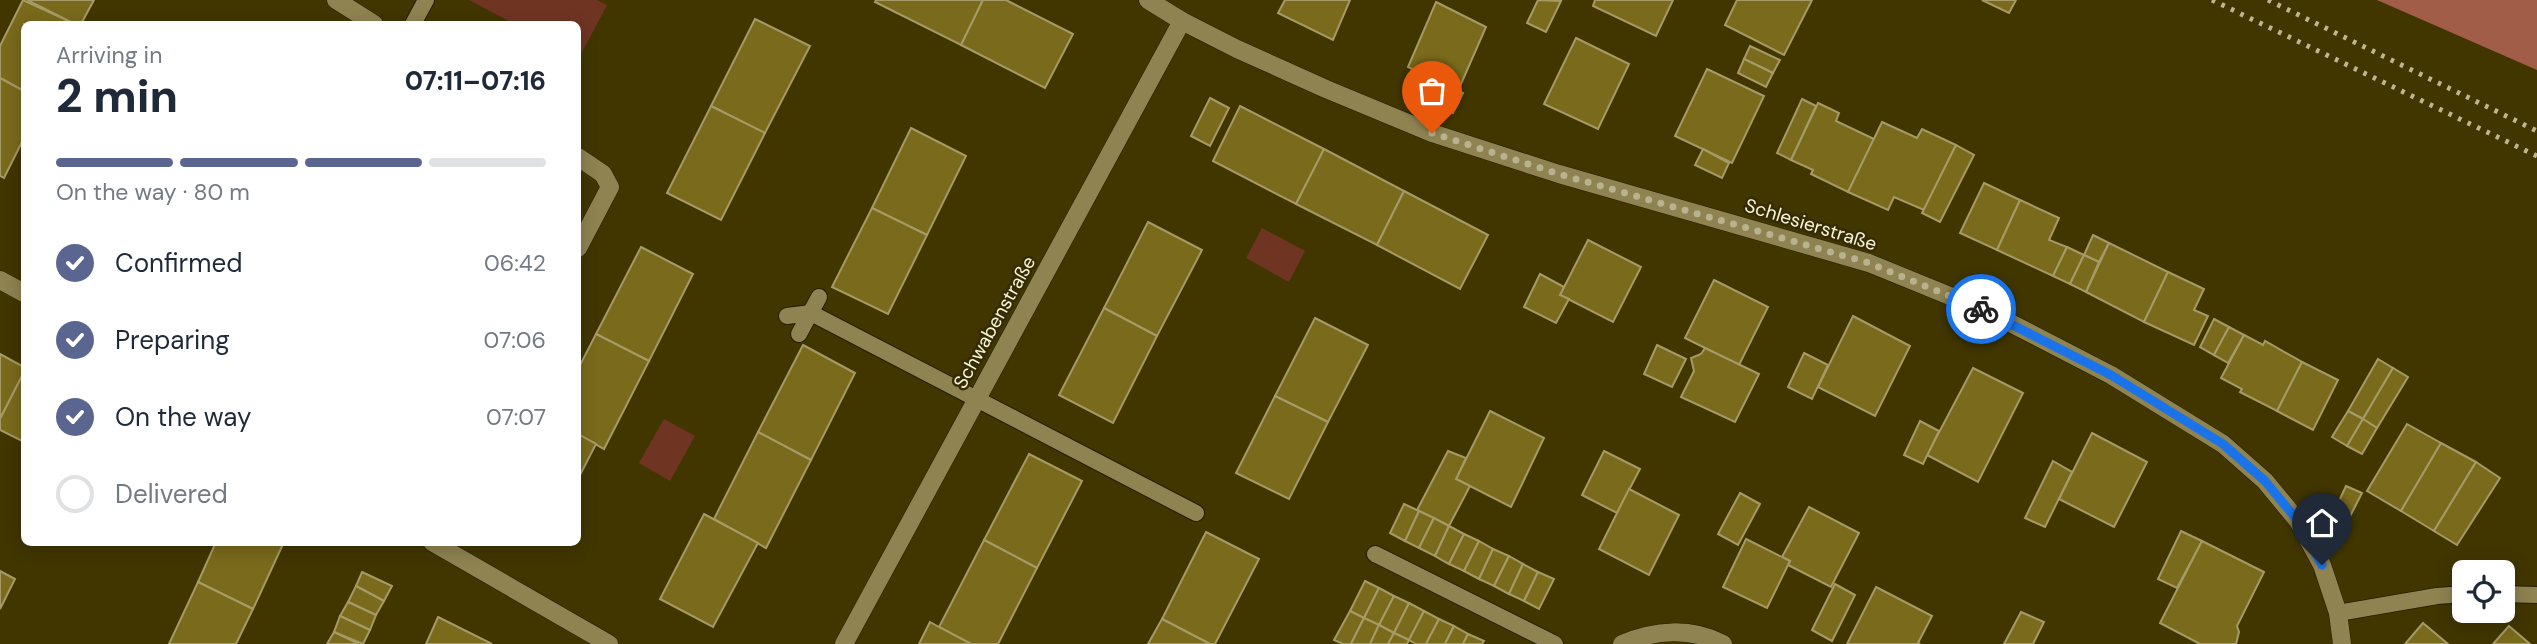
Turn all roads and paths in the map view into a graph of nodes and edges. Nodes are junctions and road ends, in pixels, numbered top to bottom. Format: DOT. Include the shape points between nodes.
graph roads {
  1 [pos="336,0"];
  2 [pos="426,0"];
  3 [pos="1148,0"];
  4 [pos="369,21"];
  5 [pos="415,21"];
  6 [pos="1182,22"];
  7 [pos="581,159"];
  8 [pos="581,242"];
  9 [pos="0,280"];
  10 [pos="21,291"];
  11 [pos="819,297"];
  12 [pos="811,313"];
  13 [pos="787,316"];
  14 [pos="799,334"];
  15 [pos="975,399"];
  16 [pos="1204,498"];
  17 [pos="439,546"];
  18 [pos="1375,554"];
  19 [pos="2515,594"];
  20 [pos="2452,595"];
  21 [pos="2537,595"];
  22 [pos="2339,613"];
  23 [pos="610,644"];
  24 [pos="844,644"];
  25 [pos="1555,644"];
  26 [pos="1622,644"];
  27 [pos="1723,644"];
  28 [pos="2342,644"];
  1 -- 4 [label="street"];
  2 -- 5 [label="lane"];
  3 -- 6 [label="street, Schlesierstraße"];
  6 -- 15 [label="street, Schwabenstraße"];
  6 -- 22 [label="street, Schlesierstraße" via="1432,133 1869,263 1989,312 2111,375 2231,450 2298,521 2322,565"];
  7 -- 8 [label="street" via="603,174 610,187"];
  9 -- 10 [label="street"];
  11 -- 12 [label="lane"];
  12 -- 13 [label="lane"];
  12 -- 14 [label="lane"];
  12 -- 15 [label="lane"];
  15 -- 16 [label="lane" via="1194,516"];
  15 -- 24 [label="street, Schwabenstraße"];
  17 -- 23 [label="street"];
  18 -- 25 [label="lane"];
  19 -- 21 [label="lane"];
  20 -- 22 [label="lane"];
  22 -- 28 [label="street, Schlesierstraße"];
  26 -- 27 [label="street" via="1643,635 1674,631"];
}
